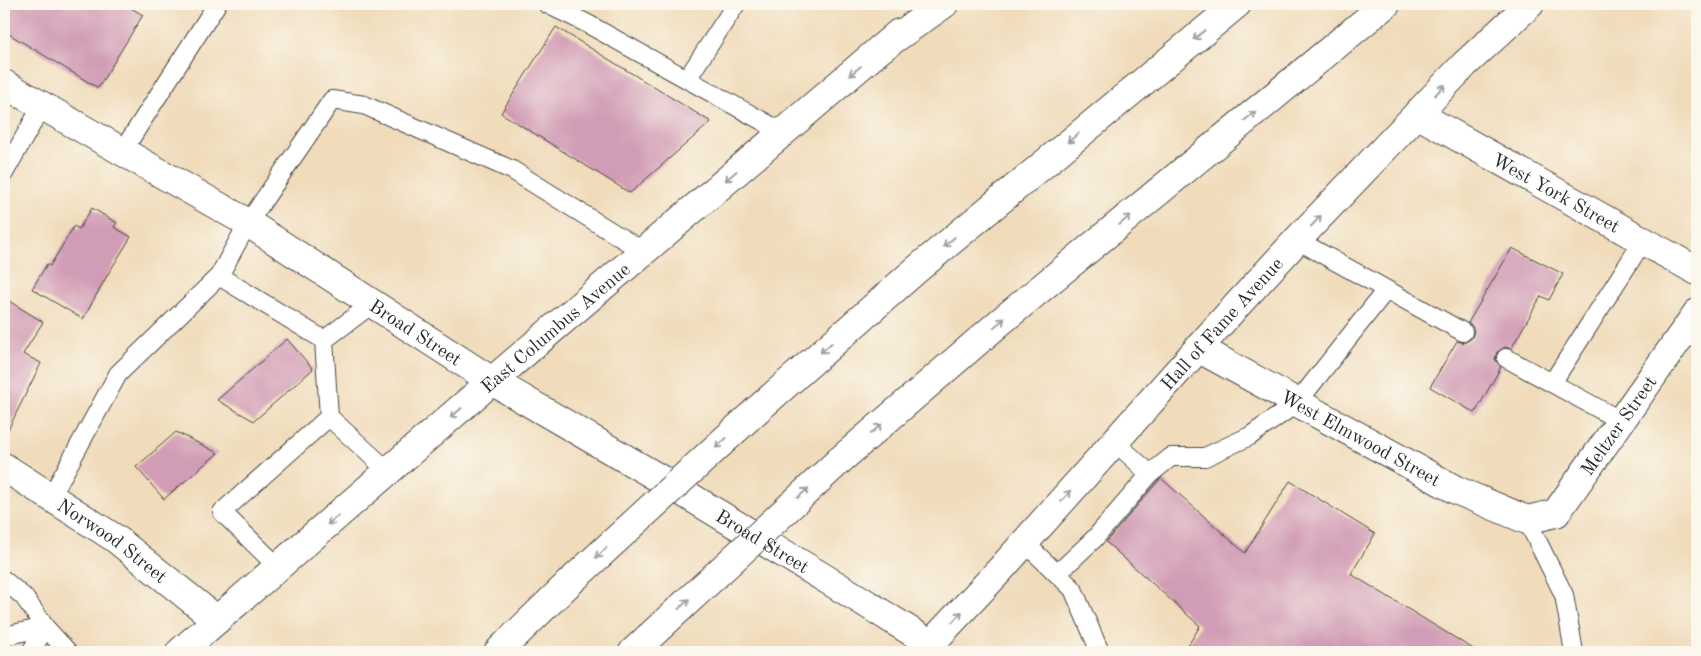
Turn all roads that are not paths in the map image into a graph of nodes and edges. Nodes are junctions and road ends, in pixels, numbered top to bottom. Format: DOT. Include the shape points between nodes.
graph roads {
  1 [pos="547,4"];
  2 [pos="736,4"];
  3 [pos="931,4"];
  4 [pos="944,4"];
  5 [pos="1236,4"];
  6 [pos="1386,4"];
  7 [pos="1530,4"];
  8 [pos="214,5"];
  9 [pos="880,49"];
  10 [pos="687,79"];
  11 [pos="4,84"];
  12 [pos="42,106"];
  13 [pos="1416,114"];
  14 [pos="782,132"];
  15 [pos="122,152"];
  16 [pos="4,173"];
  17 [pos="248,223"];
  18 [pos="1297,240"];
  19 [pos="1644,241"];
  20 [pos="644,252"];
  21 [pos="1697,271"];
  22 [pos="219,276"];
  23 [pos="1386,290"];
  24 [pos="372,304"];
  25 [pos="1697,313"];
  26 [pos="1462,332"];
  27 [pos="324,340"];
  28 [pos="1198,348"];
  29 [pos="1506,358"];
  30 [pos="492,381"];
  31 [pos="1552,383"];
  32 [pos="1297,403"];
  33 [pos="329,417"];
  34 [pos="1621,421"];
  35 [pos="1114,441"];
  36 [pos="4,468"];
  37 [pos="389,472"];
  38 [pos="1150,474"];
  39 [pos="51,497"];
  40 [pos="1527,520"];
  41 [pos="1025,543"];
  42 [pos="278,567"];
  43 [pos="1058,574"];
  44 [pos="4,580"];
  45 [pos="531,618"];
  46 [pos="217,620"];
  47 [pos="45,628"];
  48 [pos="4,636"];
  49 [pos="641,645"];
  50 [pos="933,650"];
  51 [pos="31,652"];
  52 [pos="68,652"];
  53 [pos="180,652"];
  54 [pos="488,652"];
  55 [pos="498,652"];
  56 [pos="1100,652"];
  57 [pos="1574,652"];
  1 -- 10 [label="lane"];
  2 -- 10 [label="lane"];
  3 -- 9 [label="main road, East Columbus Avenue"];
  4 -- 9 [label="main road"];
  5 -- 45 [label="main road, one-way, bridge" via="924,264 757,410"];
  49 -- 6 [label="main road, one-way, bridge" via="839,461 999,323"];
  13 -- 7 [label="main road, Hall of Fame Avenue, one-way"];
  8 -- 15 [label="lane"];
  9 -- 14 [label="main road, East Columbus Avenue, one-way"];
  10 -- 14 [label="lane"];
  11 -- 12 [label="main road, Broad Street"];
  12 -- 15 [label="main road, Broad Street"];
  12 -- 16 [label="lane"];
  18 -- 13 [label="main road, Hall of Fame Avenue, one-way"];
  13 -- 19 [label="main road, West York Street"];
  14 -- 20 [label="main road, East Columbus Avenue, one-way"];
  15 -- 17 [label="main road, Broad Street"];
  17 -- 20 [label="lane" via="332,100 364,105 512,170"];
  17 -- 22 [label="lane"];
  17 -- 24 [label="main road, Broad Street"];
  18 -- 23 [label="lane"];
  18 -- 28 [label="main road, Hall of Fame Avenue"];
  19 -- 21 [label="main road, West York Street"];
  19 -- 31 [label="lane"];
  20 -- 30 [label="main road, East Columbus Avenue"];
  22 -- 27 [label="lane"];
  22 -- 39 [label="lane" via="118,374"];
  23 -- 26 [label="lane"];
  23 -- 32 [label="lane"];
  24 -- 27 [label="lane"];
  24 -- 30 [label="main road, Broad Street"];
  25 -- 34 [label="main road, Meltzer Street"];
  27 -- 33 [label="lane"];
  28 -- 32 [label="main road, West Elmwood Street"];
  28 -- 35 [label="main road, Hall of Fame Avenue"];
  29 -- 31 [label="lane"];
  30 -- 37 [label="main road, East Columbus Avenue, one-way"];
  30 -- 50 [label="main road, Broad Street" via="859,599"];
  31 -- 34 [label="lane"];
  32 -- 38 [label="lane" via="1250,436 1205,457 1171,457"];
  32 -- 40 [label="main road, West Elmwood Street" via="1456,490"];
  33 -- 37 [label="lane"];
  33 -- 42 [label="lane" via="222,512"];
  34 -- 40 [label="main road, Meltzer Street" via="1556,513"];
  35 -- 38 [label="lane"];
  41 -- 35 [label="main road, Hall of Fame Avenue, one-way"];
  36 -- 39 [label="main road, Norwood Street"];
  37 -- 42 [label="main road, East Columbus Avenue, one-way"];
  38 -- 43 [label="lane" via="1096,538"];
  39 -- 46 [label="main road, Norwood Street" via="116,539"];
  40 -- 57 [label="lane" via="1564,595"];
  41 -- 43 [label="lane"];
  50 -- 41 [label="main road, Hall of Fame Avenue, one-way"];
  42 -- 46 [label="main road, East Columbus Avenue"];
  43 -- 56 [label="lane" via="1073,589"];
  44 -- 47 [label="lane" via="24,597"];
  45 -- 54 [label="main road"];
  45 -- 55 [label="main road"];
  46 -- 53 [label="main road, East Columbus Avenue"];
  47 -- 48 [label="lane"];
  47 -- 51 [label="lane"];
  47 -- 52 [label="lane"];
}
